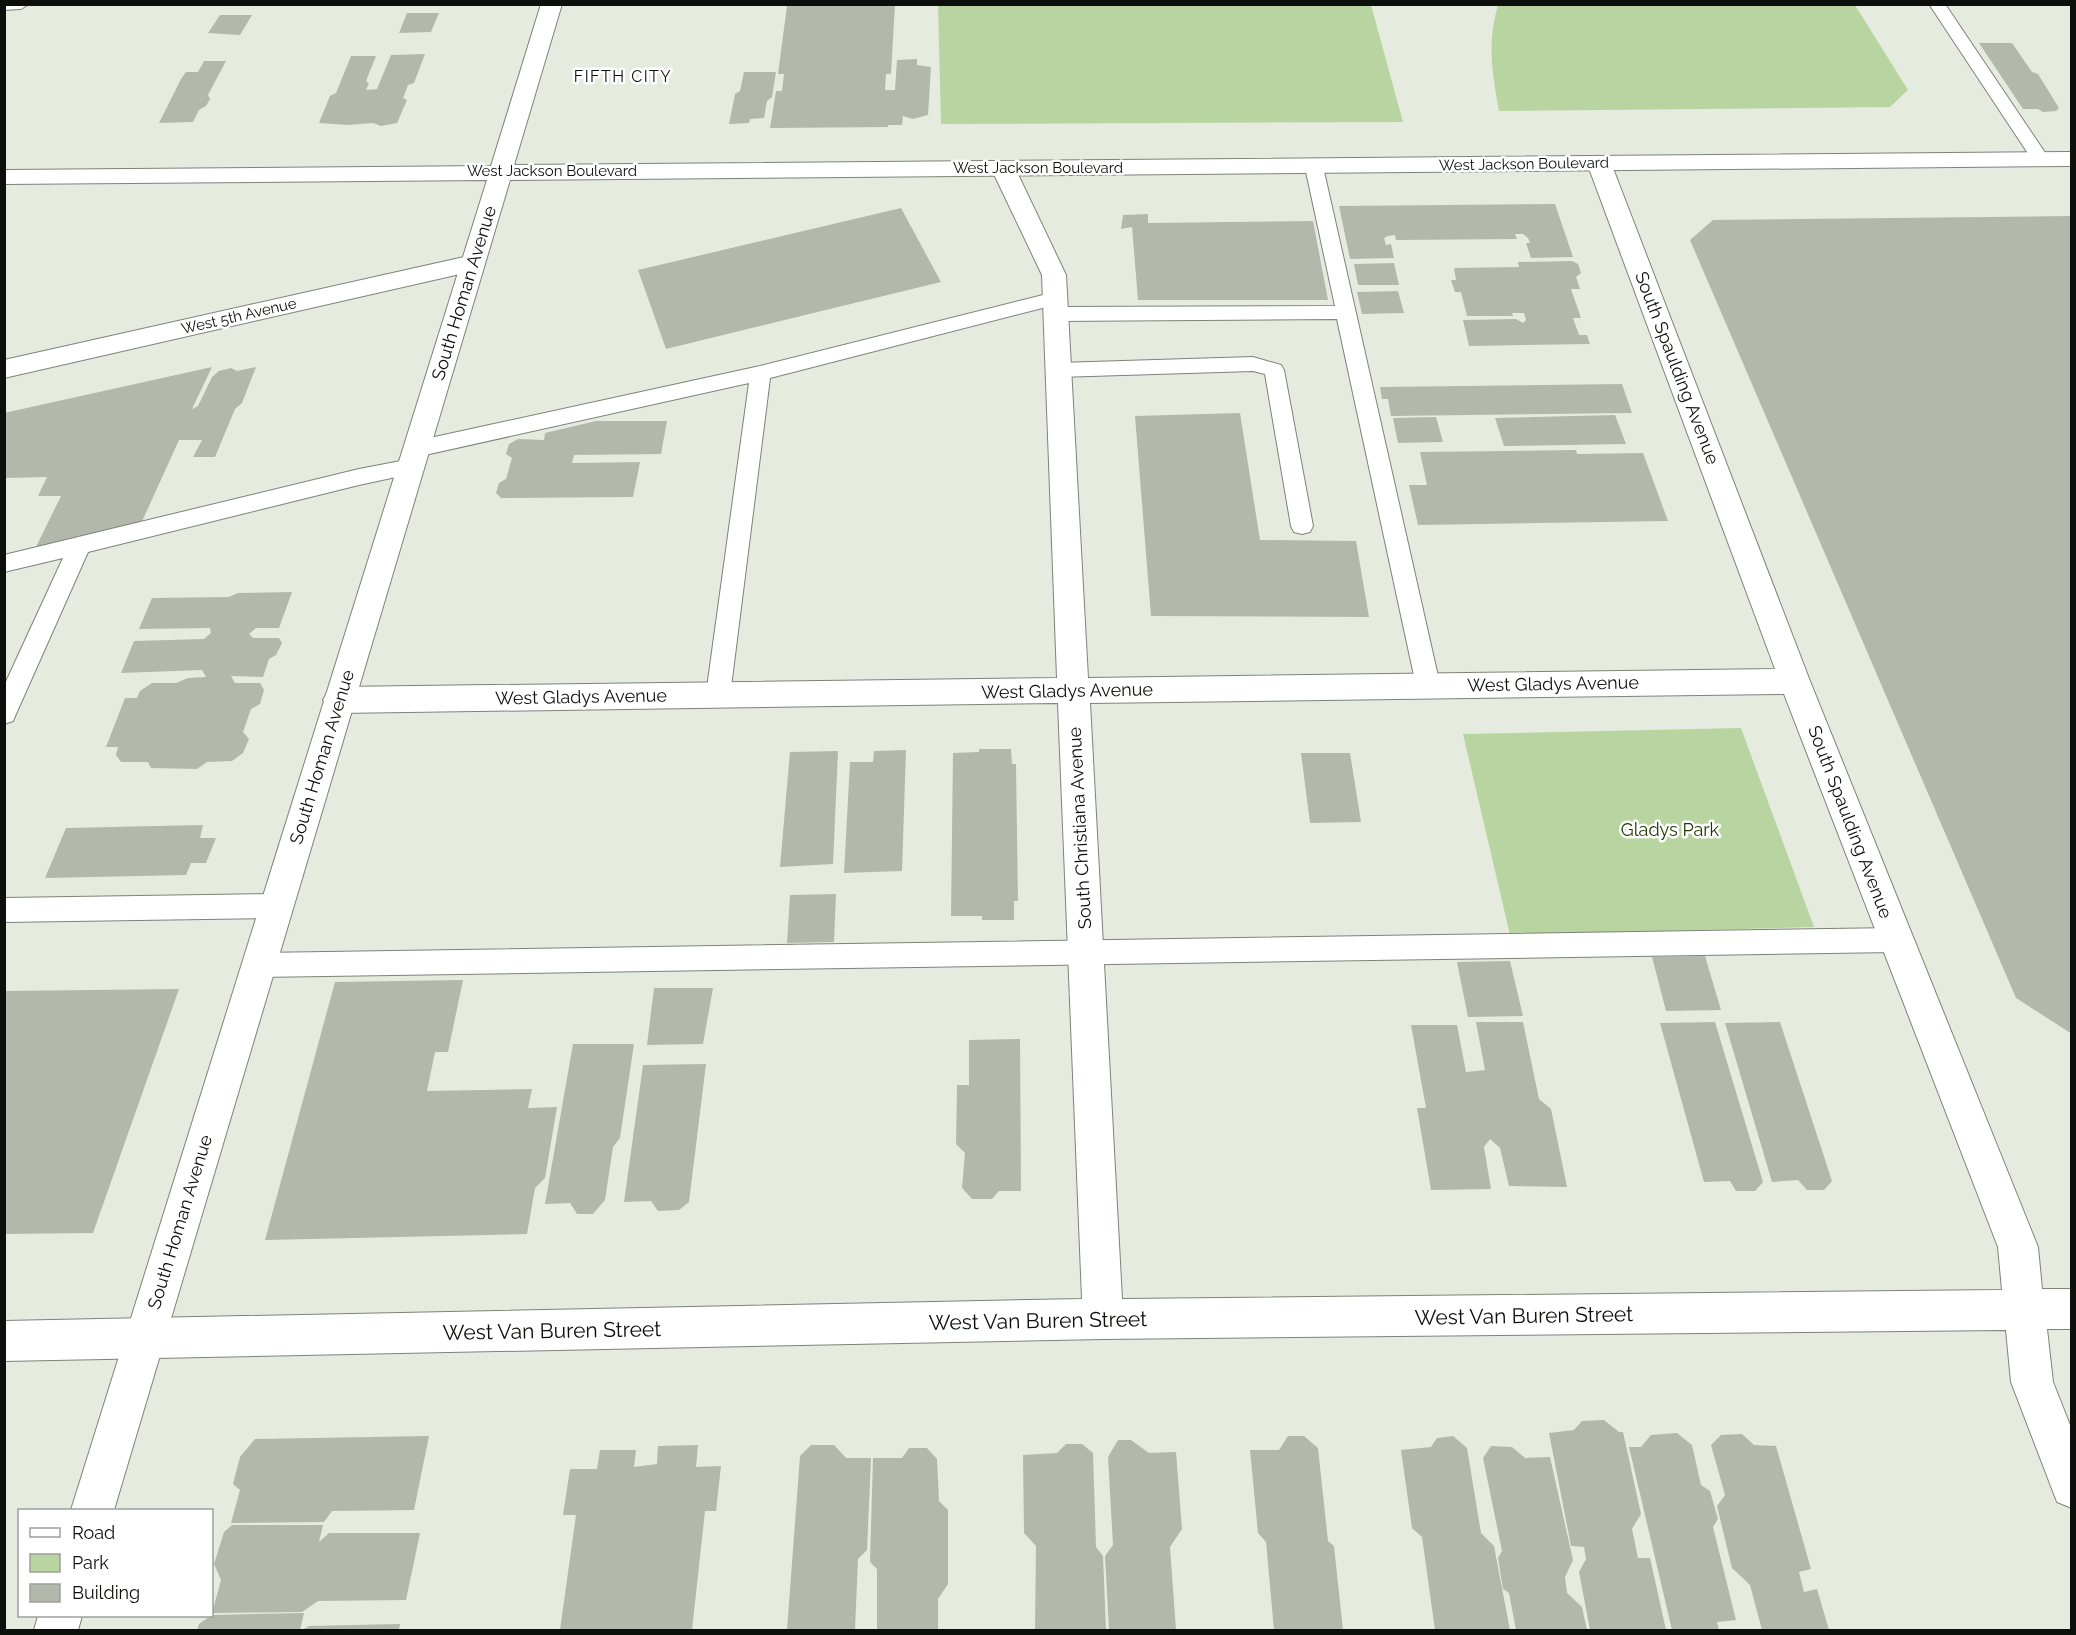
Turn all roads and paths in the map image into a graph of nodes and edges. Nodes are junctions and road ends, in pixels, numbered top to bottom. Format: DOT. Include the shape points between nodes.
graph roads {
  1 [pos="21,4"];
  2 [pos="552,4"];
  3 [pos="1936,4"];
  4 [pos="4,5"];
  5 [pos="2072,159"];
  6 [pos="2041,160"];
  7 [pos="1599,163"];
  8 [pos="1314,167"];
  9 [pos="1003,168"];
  10 [pos="501,171"];
  11 [pos="4,177"];
  12 [pos="473,263"];
  13 [pos="1055,306"];
  14 [pos="1346,312"];
  15 [pos="4,369"];
  16 [pos="1058,370"];
  17 [pos="760,373"];
  18 [pos="413,458"];
  19 [pos="1302,526"];
  20 [pos="80,545"];
  21 [pos="4,564"];
  22 [pos="1795,681"];
  23 [pos="1428,685"];
  24 [pos="1073,691"];
  25 [pos="718,695"];
  26 [pos="339,700"];
  27 [pos="4,714"];
  28 [pos="277,906"];
  29 [pos="4,910"];
  30 [pos="1895,940"];
  31 [pos="1085,951"];
  32 [pos="259,964"];
  33 [pos="2072,1309"];
  34 [pos="2025,1311"];
  35 [pos="1103,1319"];
  36 [pos="145,1339"];
  37 [pos="4,1341"];
  38 [pos="2072,1487"];
  39 [pos="92,1509"];
  1 -- 4 [label="lane"];
  2 -- 10 [label="street, South Homan Avenue"];
  3 -- 6 [label="lane"];
  5 -- 6 [label="street, West Jackson Boulevard"];
  6 -- 7 [label="street, West Jackson Boulevard"];
  7 -- 8 [label="street, West Jackson Boulevard"];
  7 -- 22 [label="street, South Spaulding Avenue"];
  8 -- 9 [label="street, West Jackson Boulevard"];
  8 -- 14 [label="lane"];
  9 -- 10 [label="street, West Jackson Boulevard"];
  9 -- 13 [label="street, South Christiana Avenue" via="1054,275"];
  10 -- 11 [label="street, West Jackson Boulevard"];
  10 -- 12 [label="street, South Homan Avenue"];
  12 -- 15 [label="street, West 5th Avenue"];
  12 -- 18 [label="street, South Homan Avenue"];
  13 -- 14 [label="lane"];
  13 -- 16 [label="street, South Christiana Avenue"];
  13 -- 17 [label="lane"];
  14 -- 23 [label="lane"];
  16 -- 19 [label="lane" via="1253,364 1274,370"];
  16 -- 24 [label="street, South Christiana Avenue"];
  17 -- 18 [label="lane"];
  17 -- 25 [label="lane"];
  18 -- 20 [label="lane" via="358,477"];
  18 -- 26 [label="street, South Homan Avenue"];
  20 -- 21 [label="lane"];
  20 -- 27 [label="lane"];
  22 -- 23 [label="street, West Gladys Avenue"];
  22 -- 30 [label="street, South Spaulding Avenue"];
  23 -- 24 [label="street, West Gladys Avenue"];
  24 -- 25 [label="street, West Gladys Avenue"];
  24 -- 31 [label="street, South Christiana Avenue"];
  25 -- 26 [label="street, West Gladys Avenue"];
  26 -- 28 [label="street, South Homan Avenue"];
  28 -- 29 [label="lane"];
  28 -- 32 [label="street, South Homan Avenue"];
  30 -- 31 [label="lane"];
  30 -- 34 [label="street, South Spaulding Avenue" via="2018,1246"];
  31 -- 32 [label="lane"];
  31 -- 35 [label="street, South Christiana Avenue"];
  32 -- 36 [label="street, South Homan Avenue"];
  33 -- 34 [label="street, West Van Buren Street"];
  34 -- 35 [label="street, West Van Buren Street"];
  34 -- 38 [label="street, South Spaulding Avenue" via="2032,1382"];
  35 -- 36 [label="street, West Van Buren Street"];
  36 -- 37 [label="street, West Van Buren Street"];
  36 -- 39 [label="street, South Homan Avenue"];
}
